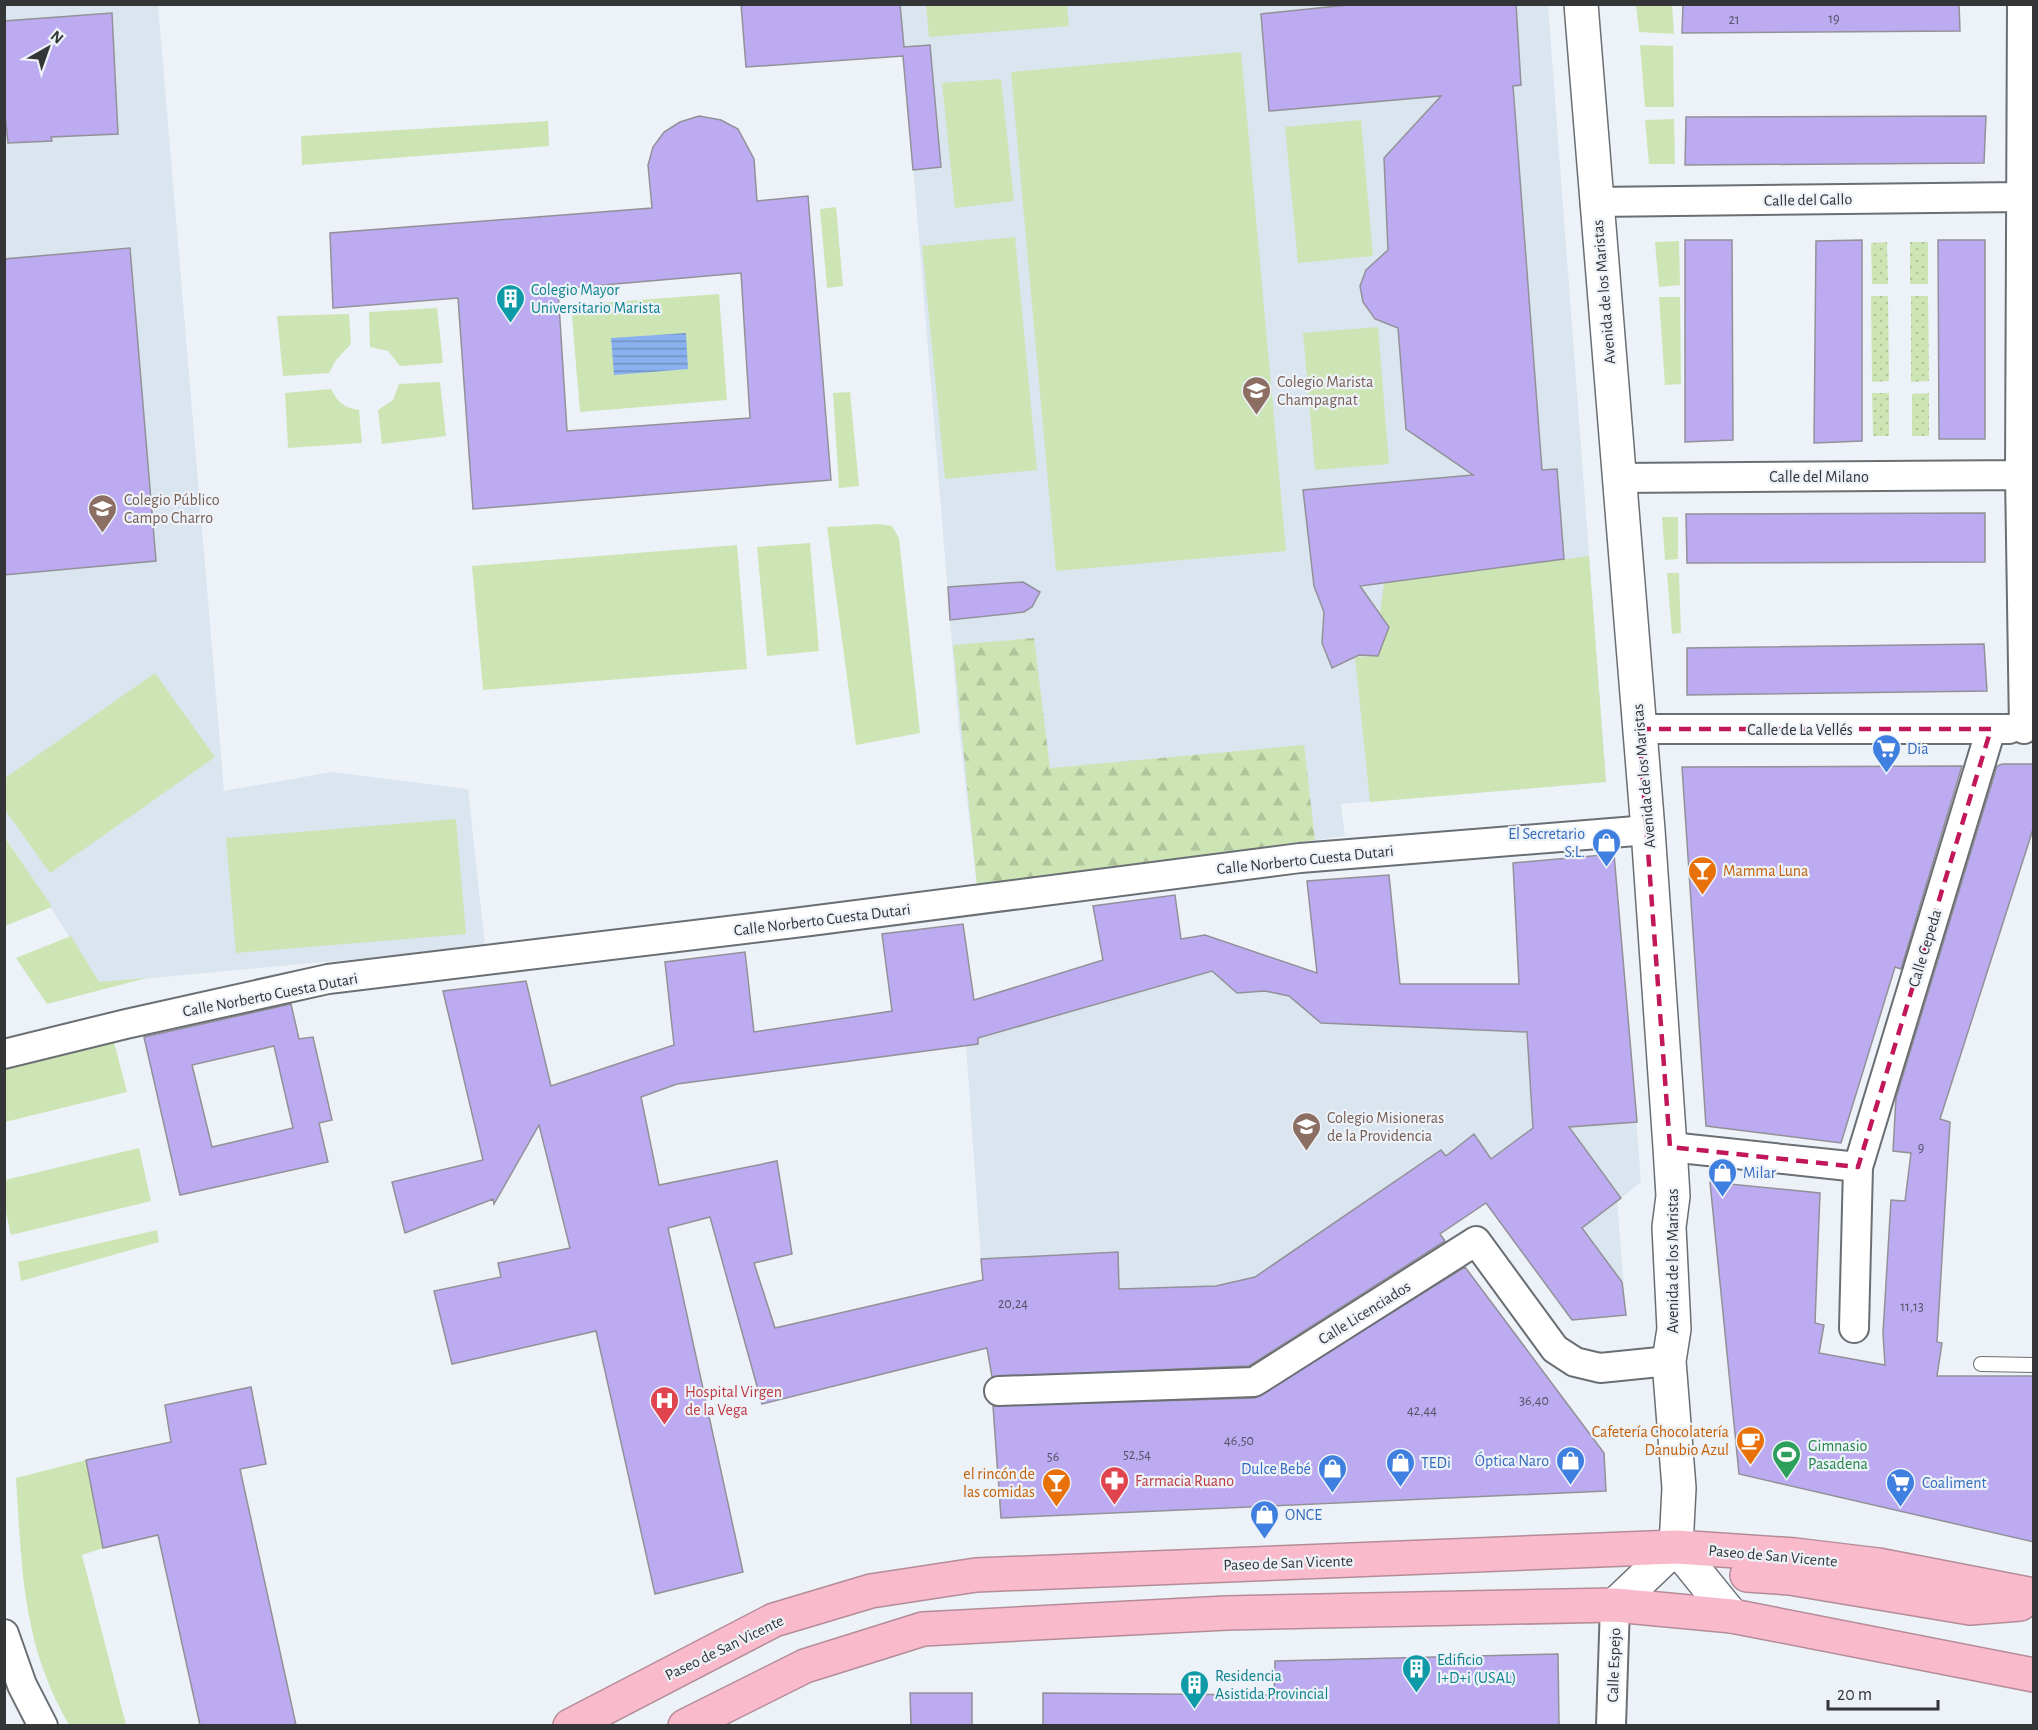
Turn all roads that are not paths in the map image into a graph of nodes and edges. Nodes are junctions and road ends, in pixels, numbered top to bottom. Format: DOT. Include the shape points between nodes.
graph roads {
  1 [pos="1581,4"];
  2 [pos="2022,4"];
  3 [pos="2021,197"];
  4 [pos="1596,202"];
  5 [pos="2020,475"];
  6 [pos="1618,478"];
  7 [pos="1639,729"];
  8 [pos="1991,729"];
  9 [pos="2029,729"];
  10 [pos="1648,830"];
  11 [pos="4,1054"];
  12 [pos="1670,1147"];
  13 [pos="1858,1167"];
  14 [pos="1854,1328"];
  15 [pos="1669,1361"];
  16 [pos="1981,1364"];
  17 [pos="2034,1365"];
  18 [pos="999,1391"];
  19 [pos="1675,1561"];
  20 [pos="2034,1596"];
  21 [pos="2034,1603"];
  22 [pos="1615,1605"];
  23 [pos="1732,1616"];
  24 [pos="4,1634"];
  25 [pos="2026,1671"];
  26 [pos="44,1725"];
  27 [pos="570,1725"];
  28 [pos="685,1725"];
  29 [pos="1611,1725"];
  1 -- 4 [label="main road, Avenida de los Maristas"];
  2 -- 3 [label="street"];
  3 -- 4 [label="street, Calle del Gallo"];
  3 -- 5 [label="street"];
  4 -- 6 [label="main road, Avenida de los Maristas"];
  5 -- 6 [label="street, Calle del Milano"];
  5 -- 9 [label="street"];
  6 -- 7 [label="main road, Avenida de los Maristas"];
  7 -- 8 [label="street, Calle de La Vellés"];
  7 -- 10 [label="main road, Avenida de los Maristas"];
  8 -- 9 [label="street, Calle de La Vellés"];
  8 -- 13 [label="street, Calle Cepeda"];
  10 -- 11 [label="street, Calle Norberto Cuesta Dutari" via="1300,858 328,979"];
  10 -- 12 [label="main road, Avenida de los Maristas"];
  12 -- 13 [label="street"];
  12 -- 15 [label="main road, Avenida de los Maristas" via="1674,1329"];
  13 -- 14 [label="street, Calle Cepeda"];
  15 -- 18 [label="street, Calle Licenciados" via="1600,1368 1575,1362 1555,1348 1476,1241 1254,1382"];
  15 -- 19 [label="main road, Avenida de los Maristas" via="1679,1488"];
  16 -- 17 [label="lane"];
  19 -- 20 [label="highway, Paseo de San Vicente" via="1795,1555 1878,1565"];
  19 -- 21 [label="highway, Paseo de San Vicente" via="1970,1608"];
  19 -- 22 [label="main road"];
  19 -- 23 [label="main road"];
  19 -- 27 [label="highway, Paseo de San Vicente" via="1019,1573 910,1584 871,1591 774,1620"];
  22 -- 23 [label="highway"];
  22 -- 28 [label="highway" via="1226,1613 923,1629 805,1666"];
  22 -- 29 [label="street, Calle Espejo"];
  23 -- 25 [label="highway"];
  24 -- 26 [label="street" via="22,1685"];
}
